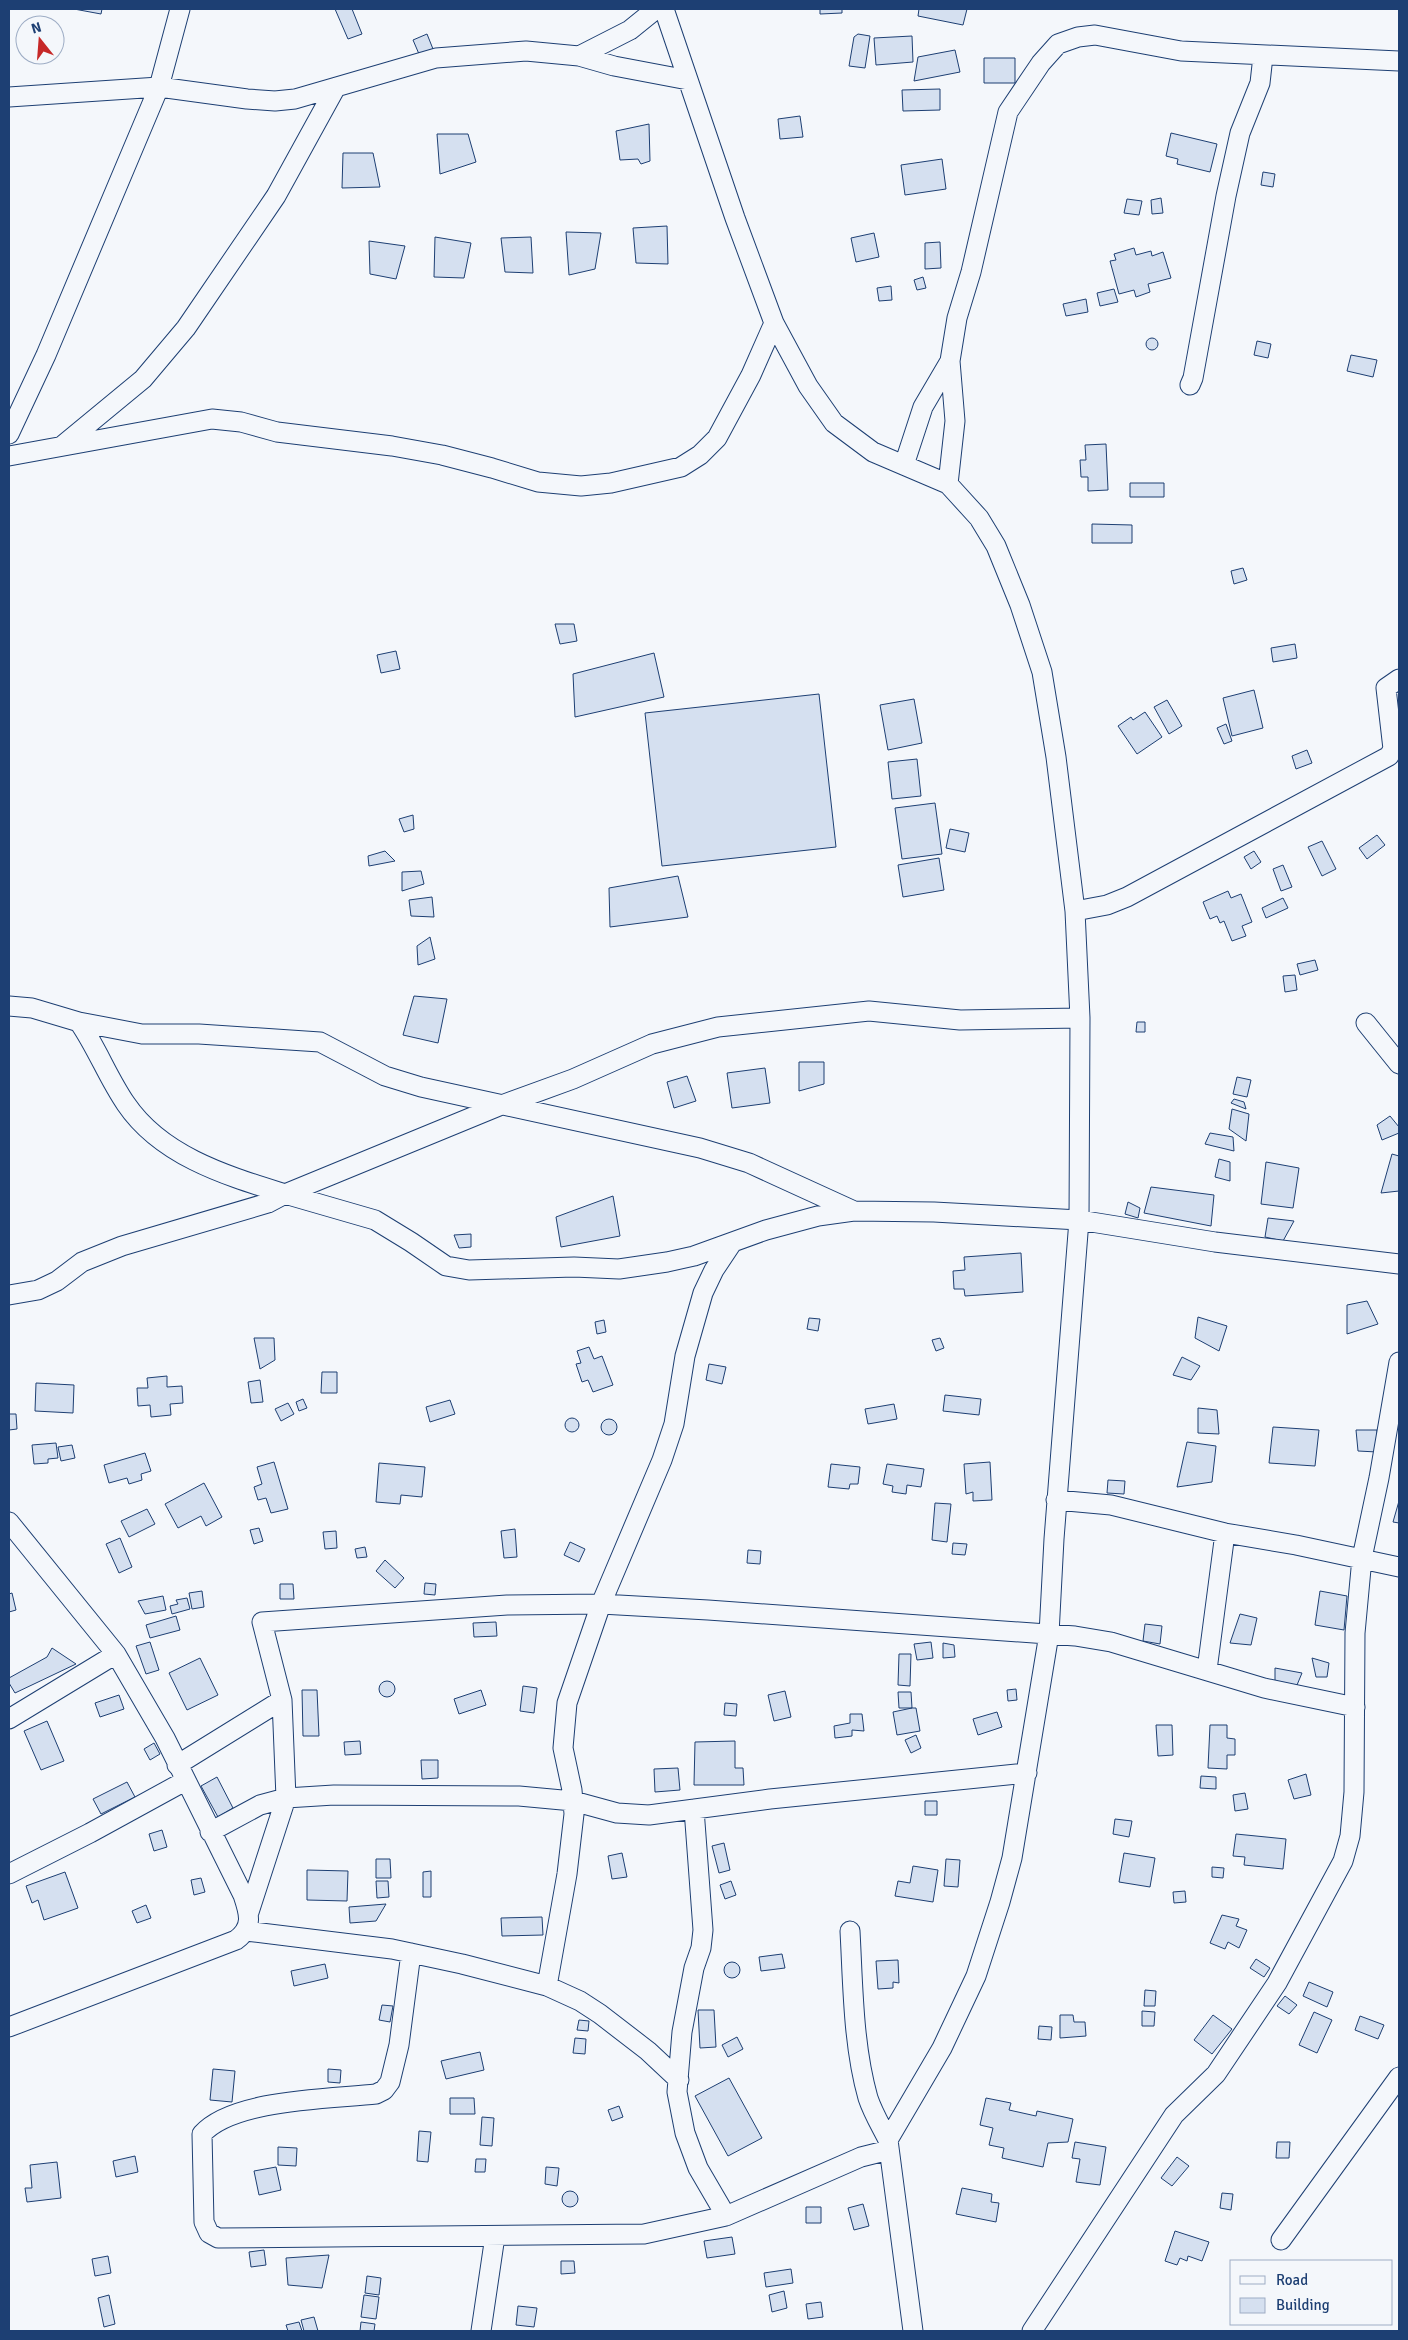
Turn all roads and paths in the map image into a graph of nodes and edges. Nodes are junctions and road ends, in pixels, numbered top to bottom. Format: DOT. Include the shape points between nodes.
graph roads {
  1 [pos="180,9"];
  2 [pos="656,9"];
  3 [pos="664,9"];
  4 [pos="579,56"];
  5 [pos="1263,56"];
  6 [pos="1399,61"];
  7 [pos="688,80"];
  8 [pos="159,87"];
  9 [pos="336,88"];
  10 [pos="9,97"];
  11 [pos="774,324"];
  12 [pos="950,361"];
  13 [pos="1190,384"];
  14 [pos="9,434"];
  15 [pos="60,447"];
  16 [pos="9,456"];
  17 [pos="904,465"];
  18 [pos="948,484"];
  19 [pos="1399,678"];
  20 [pos="1075,911"];
  21 [pos="9,1006"];
  22 [pos="1080,1018"];
  23 [pos="79,1022"];
  24 [pos="1366,1023"];
  25 [pos="1399,1064"];
  26 [pos="499,1106"];
  27 [pos="286,1194"];
  28 [pos="854,1211"];
  29 [pos="1079,1220"];
  30 [pos="732,1243"];
  31 [pos="1399,1264"];
  32 [pos="9,1295"];
  33 [pos="1399,1362"];
  34 [pos="1056,1500"];
  35 [pos="9,1522"];
  36 [pos="1225,1534"];
  37 [pos="1362,1558"];
  38 [pos="1399,1567"];
  39 [pos="601,1604"];
  40 [pos="1049,1634"];
  41 [pos="116,1654"];
  42 [pos="1207,1670"];
  43 [pos="282,1700"];
  44 [pos="1356,1707"];
  45 [pos="9,1719"];
  46 [pos="182,1773"];
  47 [pos="1027,1774"];
  48 [pos="286,1798"];
  49 [pos="574,1801"];
  50 [pos="694,1809"];
  51 [pos="210,1832"];
  52 [pos="9,1874"];
  53 [pos="248,1921"];
  54 [pos="850,1931"];
  55 [pos="411,1953"];
  56 [pos="546,1986"];
  57 [pos="9,2027"];
  58 [pos="1399,2077"];
  59 [pos="679,2080"];
  60 [pos="889,2145"];
  61 [pos="726,2216"];
  62 [pos="495,2236"];
  63 [pos="1281,2240"];
  64 [pos="481,2331"];
  65 [pos="910,2331"];
  66 [pos="1032,2331"];
  1 -- 8 [label="street"];
  2 -- 4 [label="street" via="630,30"];
  3 -- 7 [label="street"];
  4 -- 7 [label="street"];
  4 -- 9 [label="street" via="526,52 436,58"];
  5 -- 6 [label="street"];
  5 -- 12 [label="street" via="1181,51 1095,35 1058,44 1008,112 957,318"];
  5 -- 13 [label="street" via="1260,83 1240,133"];
  7 -- 11 [label="street"];
  8 -- 9 [label="street" via="275,101"];
  8 -- 10 [label="street"];
  8 -- 14 [label="street" via="46,355"];
  9 -- 15 [label="street" via="276,196 186,328 143,380"];
  11 -- 15 [label="street" via="717,438 700,456 681,467 611,484 581,486 538,482 492,468 392,446 277,432 241,422 212,419"];
  11 -- 17 [label="street" via="808,386 834,423 873,452"];
  12 -- 17 [label="street" via="923,407"];
  12 -- 18 [label="street" via="955,421"];
  15 -- 16 [label="street"];
  17 -- 18 [label="street"];
  18 -- 20 [label="street" via="979,518 996,546 1042,672"];
  19 -- 20 [label="street" via="1386,688 1392,749 1388,756 1127,897 1107,905"];
  20 -- 22 [label="street"];
  21 -- 23 [label="street" via="32,1008"];
  22 -- 26 [label="street" via="960,1020 869,1011 718,1027 652,1044 573,1079"];
  22 -- 29 [label="street"];
  23 -- 26 [label="street" via="142,1034 199,1034 320,1042 385,1076"];
  23 -- 27 [label="street" via="127,1105 151,1134 218,1172"];
  24 -- 25 [label="street"];
  26 -- 27 [label="street"];
  26 -- 28 [label="street" via="700,1148 749,1163"];
  27 -- 30 [label="street" via="375,1220 446,1266 468,1270 619,1269 667,1262"];
  27 -- 32 [label="street" via="268,1203 122,1246 82,1262 57,1281 38,1290"];
  28 -- 29 [label="street"];
  28 -- 30 [label="street" via="818,1216"];
  29 -- 31 [label="street" via="1215,1242"];
  29 -- 34 [label="street"];
  30 -- 39 [label="street" via="714,1270 704,1293 685,1356 674,1424"];
  33 -- 37 [label="street"];
  34 -- 36 [label="street" via="1111,1505"];
  34 -- 40 [label="street"];
  35 -- 41 [label="street"];
  36 -- 37 [label="street"];
  36 -- 42 [label="street"];
  37 -- 38 [label="street"];
  37 -- 44 [label="street" via="1356,1633"];
  39 -- 40 [label="street"];
  39 -- 43 [label="street" via="507,1605 262,1622"];
  39 -- 49 [label="street" via="567,1703 564,1724 563,1748"];
  40 -- 42 [label="street" via="1111,1642"];
  40 -- 47 [label="street"];
  41 -- 45 [label="street"];
  41 -- 46 [label="street"];
  42 -- 44 [label="street" via="1264,1688"];
  43 -- 46 [label="street"];
  43 -- 48 [label="street"];
  44 -- 66 [label="street" via="1354,1792 1350,1836 1343,1861 1277,1983 1216,2074 1174,2115"];
  46 -- 51 [label="street"];
  46 -- 52 [label="street" via="90,1834"];
  47 -- 50 [label="street"];
  47 -- 60 [label="street" via="1012,1858 976,1976 942,2048"];
  48 -- 49 [label="street" via="472,1795"];
  48 -- 51 [label="street" via="260,1805"];
  48 -- 53 [label="street"];
  49 -- 50 [label="street" via="617,1813 649,1815"];
  49 -- 56 [label="street" via="567,1874"];
  50 -- 59 [label="street" via="703,1930 682,2032"];
  51 -- 53 [label="street" via="243,1895"];
  53 -- 55 [label="street"];
  53 -- 57 [label="street" via="236,1940"];
  54 -- 60 [label="street" via="855,2027 868,2098"];
  55 -- 56 [label="street"];
  55 -- 62 [label="street" via="399,2045 390,2082 384,2090 376,2094 280,2103 244,2112 208,2128 202,2134 204,2222 209,2233 218,2238"];
  56 -- 59 [label="street" via="600,2014"];
  58 -- 63 [label="street"];
  59 -- 61 [label="street" via="677,2092 685,2133 698,2168"];
  60 -- 61 [label="street"];
  60 -- 65 [label="street"];
  61 -- 62 [label="street" via="644,2234"];
  62 -- 64 [label="street"];
}
